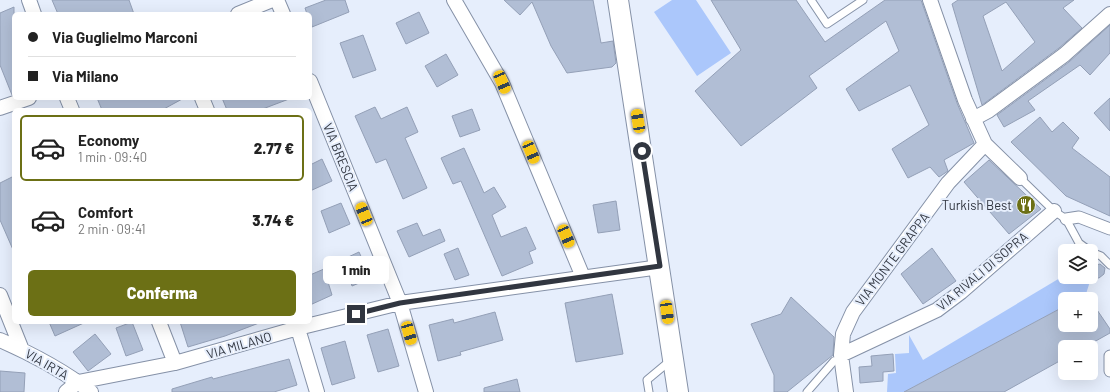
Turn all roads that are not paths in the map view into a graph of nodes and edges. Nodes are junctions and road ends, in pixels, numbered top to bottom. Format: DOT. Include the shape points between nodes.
graph roads {
  1 [pos="29,0"];
  2 [pos="272,0"];
  3 [pos="277,0"];
  4 [pos="454,0"];
  5 [pos="618,0"];
  6 [pos="811,0"];
  7 [pos="864,0"];
  8 [pos="930,0"];
  9 [pos="33,12"];
  10 [pos="243,12"];
  11 [pos="282,12"];
  12 [pos="1110,14"];
  13 [pos="312,86"];
  14 [pos="23,100"];
  15 [pos="0,108"];
  16 [pos="973,119"];
  17 [pos="985,144"];
  18 [pos="1020,178"];
  19 [pos="1054,211"];
  20 [pos="1066,219"];
  21 [pos="1110,228"];
  22 [pos="1080,244"];
  23 [pos="1098,255"];
  24 [pos="1110,265"];
  25 [pos="660,266"];
  26 [pos="583,277"];
  27 [pos="0,295"];
  28 [pos="400,303"];
  29 [pos="312,322"];
  30 [pos="160,324"];
  31 [pos="297,325"];
  32 [pos="0,340"];
  33 [pos="22,350"];
  34 [pos="1110,356"];
  35 [pos="838,358"];
  36 [pos="673,359"];
  37 [pos="175,363"];
  38 [pos="1110,372"];
  39 [pos="78,382"];
  40 [pos="66,392"];
  41 [pos="91,392"];
  42 [pos="317,392"];
  43 [pos="426,392"];
  44 [pos="649,392"];
  45 [pos="678,392"];
  46 [pos="807,392"];
  47 [pos="846,392"];
  1 -- 9 [label="street"];
  2 -- 10 [label="street"];
  3 -- 11 [label="street"];
  4 -- 26 [label="street" via="502,82"];
  5 -- 25 [label="main road"];
  6 -- 7 [label="lane" via="827,24"];
  8 -- 16 [label="street"];
  12 -- 16 [label="street" via="1064,55 988,111"];
  13 -- 28 [label="street, VIA BRESCIA"];
  14 -- 15 [label="street"];
  16 -- 17 [label="street"];
  17 -- 18 [label="street"];
  17 -- 35 [label="street, VIA MONTE GRAPPA" via="948,183 852,312 843,334"];
  18 -- 19 [label="lane"];
  19 -- 20 [label="lane"];
  19 -- 35 [label="street, VIA RIVALI DI SOPRA" via="937,310"];
  20 -- 21 [label="street" via="1079,217"];
  20 -- 22 [label="lane"];
  23 -- 24 [label="lane"];
  25 -- 26 [label="street, VIA MILANO"];
  25 -- 36 [label="main road"];
  26 -- 28 [label="street, VIA MILANO"];
  27 -- 33 [label="street"];
  28 -- 29 [label="street, VIA MILANO"];
  28 -- 43 [label="street, VIA BRESCIA"];
  30 -- 37 [label="street"];
  31 -- 37 [label="street, VIA MILANO"];
  31 -- 42 [label="street"];
  32 -- 33 [label="street, VIA IRTA"];
  33 -- 39 [label="street, VIA IRTA"];
  34 -- 38 [label="street"];
  35 -- 46 [label="lane"];
  35 -- 47 [label="street, VIA MONTE GRAPPA"];
  36 -- 44 [label="lane" via="647,380"];
  36 -- 45 [label="main road"];
  37 -- 39 [label="street, VIA MILANO"];
  39 -- 40 [label="street"];
  39 -- 41 [label="street, VIA IRTA"];
}
